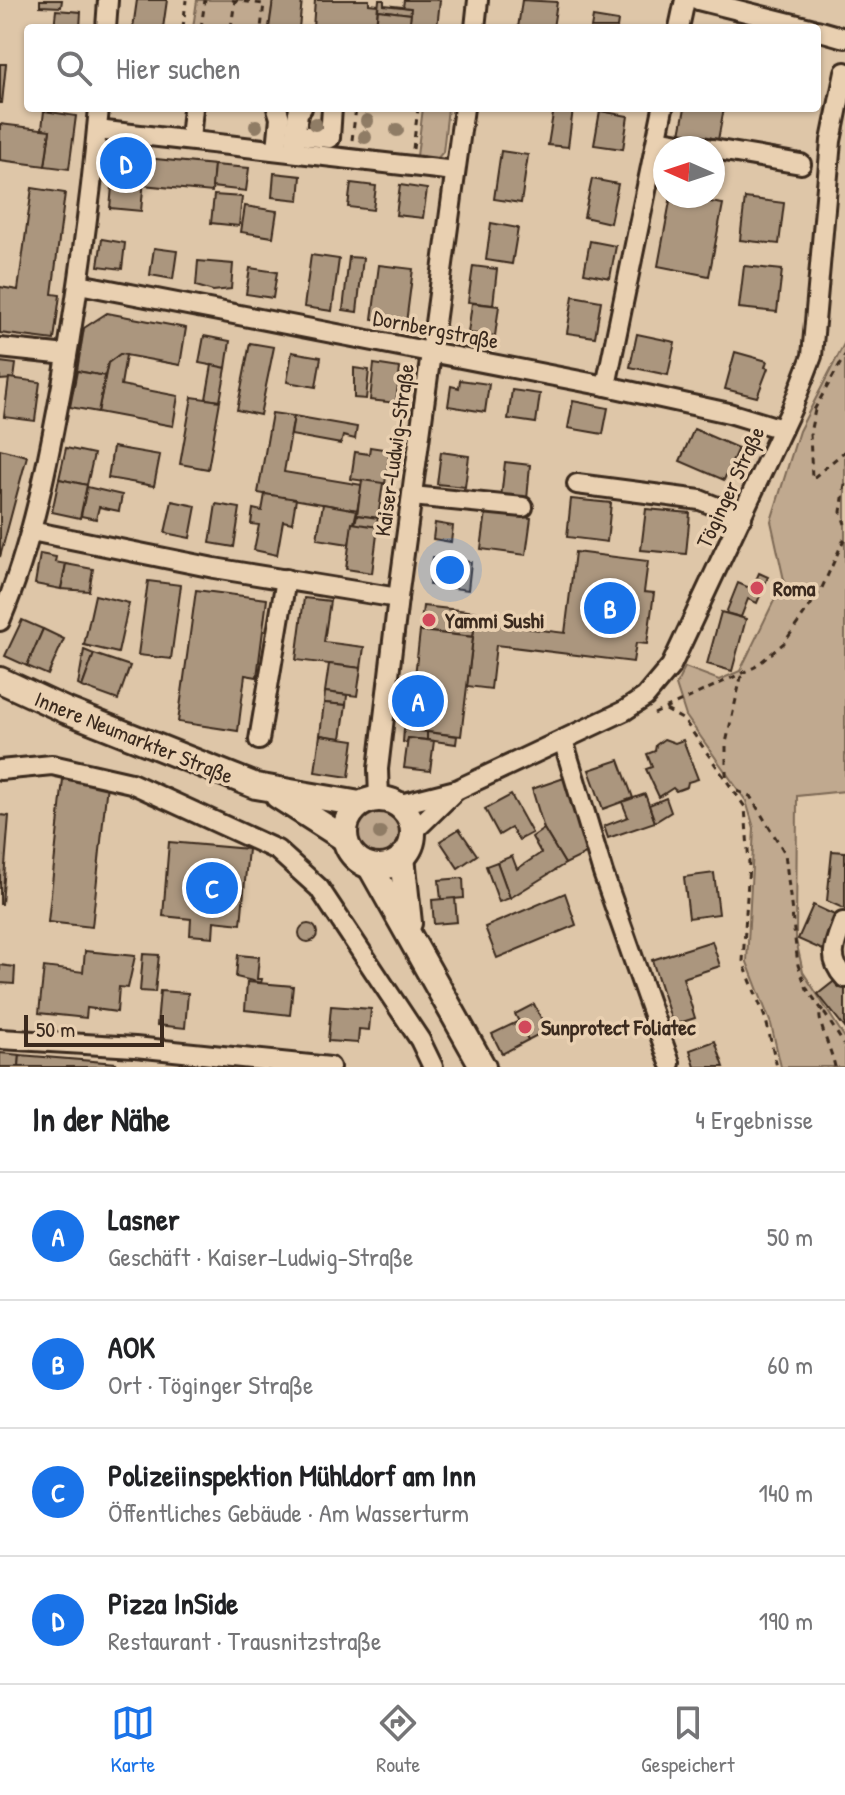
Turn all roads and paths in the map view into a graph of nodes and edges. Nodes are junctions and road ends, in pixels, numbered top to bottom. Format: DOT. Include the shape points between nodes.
graph roads {
  1 [pos="108,0"];
  2 [pos="186,0"];
  3 [pos="205,0"];
  4 [pos="234,0"];
  5 [pos="478,0"];
  6 [pos="685,0"];
  7 [pos="698,0"];
  8 [pos="106,24"];
  9 [pos="183,24"];
  10 [pos="202,24"];
  11 [pos="231,24"];
  12 [pos="262,24"];
  13 [pos="475,24"];
  14 [pos="680,24"];
  15 [pos="794,24"];
  16 [pos="821,31"];
  17 [pos="845,38"];
  18 [pos="845,72"];
  19 [pos="841,102"];
  20 [pos="99,112"];
  21 [pos="193,112"];
  22 [pos="278,112"];
  23 [pos="301,112"];
  24 [pos="332,112"];
  25 [pos="356,112"];
  26 [pos="418,112"];
  27 [pos="463,112"];
  28 [pos="662,112"];
  29 [pos="97,130"];
  30 [pos="658,136"];
  31 [pos="190,140"];
  32 [pos="289,145"];
  33 [pos="725,151"];
  34 [pos="351,158"];
  35 [pos="653,158"];
  36 [pos="801,164"];
  37 [pos="411,165"];
  38 [pos="455,171"];
  39 [pos="79,284"];
  40 [pos="0,348"];
  41 [pos="431,352"];
  42 [pos="67,355"];
  43 [pos="845,355"];
  44 [pos="606,386"];
  45 [pos="792,408"];
  46 [pos="815,410"];
  47 [pos="782,429"];
  48 [pos="845,451"];
  49 [pos="577,484"];
  50 [pos="845,484"];
  51 [pos="412,496"];
  52 [pos="523,507"];
  53 [pos="742,517"];
  54 [pos="845,524"];
  55 [pos="31,531"];
  56 [pos="845,537"];
  57 [pos="286,579"];
  58 [pos="398,598"];
  59 [pos="0,621"];
  60 [pos="743,672"];
  61 [pos="0,680"];
  62 [pos="259,740"];
  63 [pos="563,740"];
  64 [pos="0,770"];
  65 [pos="726,776"];
  66 [pos="270,790"];
  67 [pos="456,790"];
  68 [pos="737,791"];
  69 [pos="379,803"];
  70 [pos="412,833"];
  71 [pos="345,839"];
  72 [pos="402,857"];
  73 [pos="370,866"];
  74 [pos="843,922"];
  75 [pos="411,937"];
  76 [pos="845,978"];
  77 [pos="825,1014"];
  78 [pos="0,1039"];
  79 [pos="845,1046"];
  80 [pos="135,1047"];
  81 [pos="670,1063"];
  82 [pos="133,1067"];
  83 [pos="330,1067"];
  84 [pos="433,1067"];
  85 [pos="483,1067"];
  86 [pos="777,1067"];
  87 [pos="835,1067"];
  1 -- 8 [label="street"];
  2 -- 9 [label="path"];
  3 -- 10 [label="path"];
  4 -- 11 [label="path"];
  4 -- 12 [label="path" via="264,4"];
  5 -- 13 [label="street"];
  6 -- 14 [label="street"];
  7 -- 15 [label="street"];
  16 -- 17 [label="street"];
  18 -- 19 [label="street, Töginger Straße"];
  19 -- 45 [label="street, Töginger Straße" via="816,333"];
  20 -- 29 [label="street"];
  21 -- 31 [label="street"];
  22 -- 32 [label="street"];
  23 -- 32 [label="street"];
  24 -- 32 [label="street" via="330,138"];
  25 -- 34 [label="path"];
  26 -- 37 [label="path"];
  27 -- 38 [label="street, Kaiser-Ludwig-Straße"];
  28 -- 30 [label="street"];
  29 -- 31 [label="street"];
  29 -- 39 [label="street"];
  31 -- 32 [label="street"];
  32 -- 34 [label="street"];
  33 -- 36 [label="street"];
  34 -- 37 [label="street"];
  35 -- 44 [label="street"];
  37 -- 38 [label="street"];
  38 -- 41 [label="street, Kaiser-Ludwig-Straße"];
  39 -- 41 [label="street, Dornbergstraße"];
  39 -- 42 [label="street"];
  40 -- 42 [label="street"];
  41 -- 44 [label="street, Dornbergstraße"];
  41 -- 51 [label="street, Kaiser-Ludwig-Straße"];
  42 -- 55 [label="street"];
  43 -- 46 [label="path"];
  44 -- 47 [label="street, Dornbergstraße"];
  45 -- 46 [label="path"];
  45 -- 47 [label="street, Töginger Straße"];
  46 -- 48 [label="path" via="812,479"];
  47 -- 53 [label="street, Töginger Straße"];
  49 -- 53 [label="street" via="700,500"];
  50 -- 54 [label="path"];
  51 -- 52 [label="street"];
  51 -- 58 [label="street, Kaiser-Ludwig-Straße"];
  53 -- 63 [label="street, Töginger Straße" via="664,676 624,711"];
  55 -- 57 [label="street"];
  55 -- 59 [label="street"];
  56 -- 60 [label="path" via="801,622 768,659"];
  57 -- 58 [label="street"];
  57 -- 62 [label="street"];
  58 -- 69 [label="street, Kaiser-Ludwig-Straße" via="378,769"];
  60 -- 65 [label="path" via="726,743"];
  60 -- 65 [label="path" via="666,710 684,720"];
  61 -- 66 [label="main road, Innere Neumarkter Straße"];
  63 -- 67 [label="street, Töginger Straße"];
  63 -- 81 [label="street"];
  64 -- 84 [label="street" via="39,765 81,769 131,783 277,850 319,888"];
  65 -- 68 [label="path"];
  66 -- 69 [label="main road, Innere Neumarkter Straße"];
  66 -- 71 [label="main road, Innere Neumarkter Straße"];
  67 -- 69 [label="street, Töginger Straße"];
  67 -- 70 [label="street, Töginger Straße"];
  68 -- 77 [label="path" via="750,796 785,853 798,965"];
  68 -- 86 [label="path" via="749,829 743,962 766,1020"];
  69 -- 70 [label="main road" via="410,820"];
  69 -- 71 [label="main road" via="347,820"];
  70 -- 72 [label="main road"];
  71 -- 73 [label="main road" via="355,857"];
  72 -- 73 [label="main road"];
  72 -- 75 [label="main road"];
  73 -- 75 [label="main road"];
  74 -- 76 [label="street" via="832,957"];
  75 -- 85 [label="main road"];
  77 -- 79 [label="path"];
  77 -- 87 [label="path" via="818,1017"];
  78 -- 80 [label="street"];
  80 -- 82 [label="street"];
  80 -- 83 [label="street"];
}
